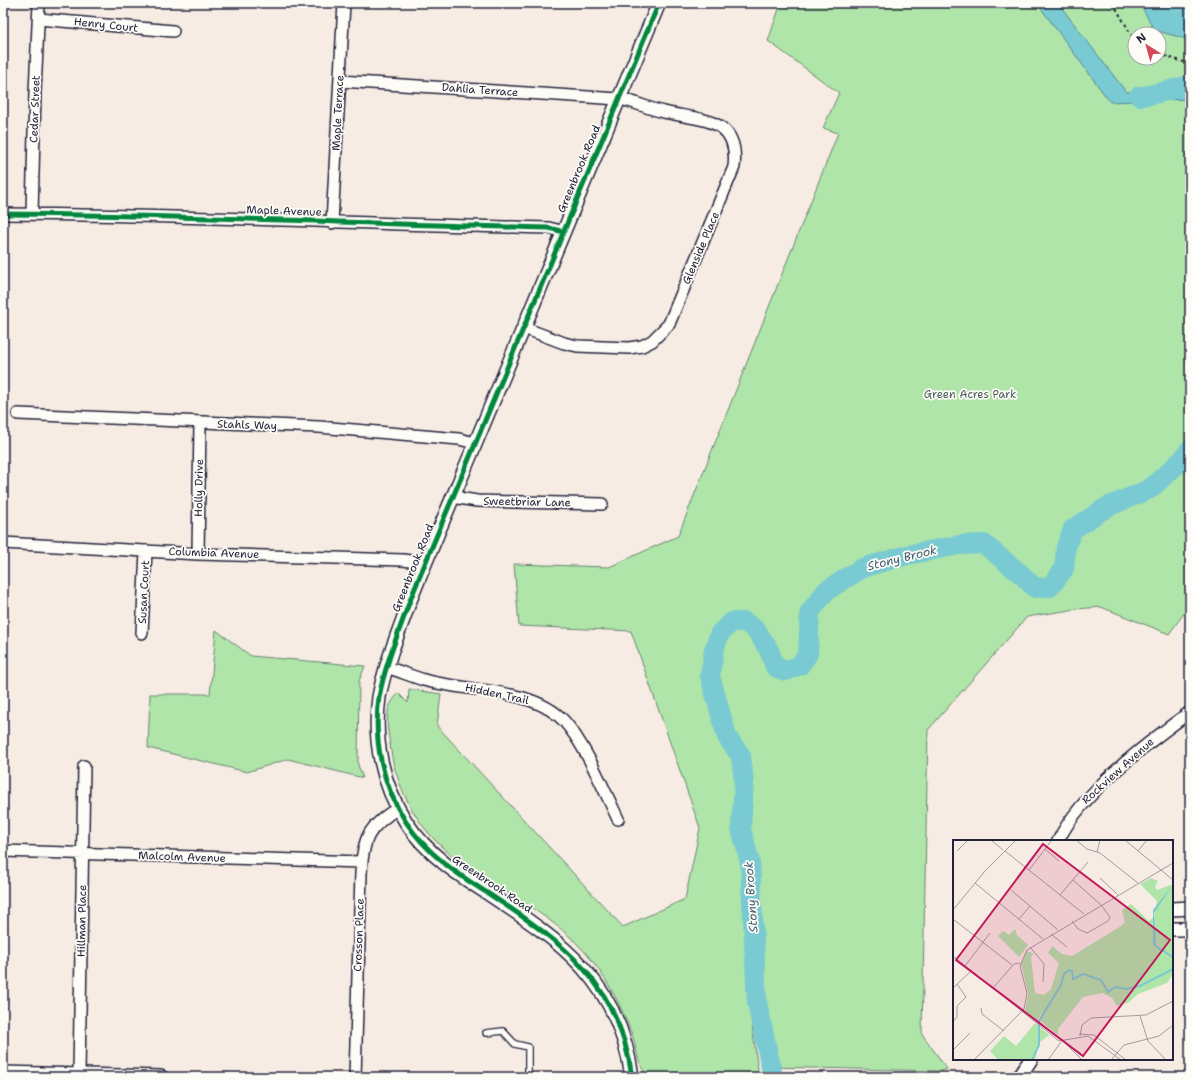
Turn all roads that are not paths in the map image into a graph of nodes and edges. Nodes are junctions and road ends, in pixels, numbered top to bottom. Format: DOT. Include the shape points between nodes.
graph roads {
  1 [pos="39,3"];
  2 [pos="344,3"];
  3 [pos="659,3"];
  4 [pos="39,19"];
  5 [pos="173,32"];
  6 [pos="340,82"];
  7 [pos="619,99"];
  8 [pos="3,214"];
  9 [pos="32,214"];
  10 [pos="332,223"];
  11 [pos="564,232"];
  12 [pos="524,328"];
  13 [pos="18,414"];
  14 [pos="200,423"];
  15 [pos="475,443"];
  16 [pos="452,497"];
  17 [pos="602,504"];
  18 [pos="3,543"];
  19 [pos="146,551"];
  20 [pos="198,554"];
  21 [pos="425,563"];
  22 [pos="142,633"];
  23 [pos="386,667"];
  24 [pos="1190,712"];
  25 [pos="84,766"];
  26 [pos="398,808"];
  27 [pos="618,819"];
  28 [pos="1059,840"];
  29 [pos="3,852"];
  30 [pos="84,853"];
  31 [pos="362,862"];
  32 [pos="1190,908"];
  33 [pos="1173,909"];
  34 [pos="1173,929"];
  35 [pos="1190,929"];
  36 [pos="486,1033"];
  37 [pos="1030,1060"];
  38 [pos="3,1073"];
  39 [pos="79,1075"];
  40 [pos="143,1077"];
  41 [pos="161,1077"];
  42 [pos="355,1077"];
  43 [pos="528,1077"];
  44 [pos="632,1077"];
  45 [pos="1019,1077"];
  1 -- 4 [label="street, Cedar Street"];
  2 -- 6 [label="street, Maple Terrace"];
  3 -- 7 [label="street, Greenbrook Road"];
  4 -- 5 [label="street, Henry Court"];
  4 -- 9 [label="street, Cedar Street" via="34,92"];
  6 -- 7 [label="street, Dahlia Terrace"];
  6 -- 10 [label="street, Maple Terrace"];
  7 -- 11 [label="street, Greenbrook Road"];
  7 -- 12 [label="street, Glenside Place" via="660,111 714,122 726,130 736,153 731,174 669,324 652,341 629,348 577,346"];
  8 -- 9 [label="street, Maple Avenue"];
  9 -- 10 [label="street, Maple Avenue"];
  10 -- 11 [label="street, Maple Avenue" via="549,228"];
  11 -- 12 [label="street, Greenbrook Road"];
  12 -- 15 [label="street, Greenbrook Road"];
  13 -- 14 [label="street, Stahls Way"];
  14 -- 15 [label="street, Stahls Way" via="319,427 459,439"];
  14 -- 20 [label="street, Holly Drive"];
  15 -- 16 [label="street, Greenbrook Road"];
  16 -- 17 [label="street, Sweetbriar Lane" via="477,502"];
  16 -- 21 [label="street, Greenbrook Road"];
  18 -- 19 [label="street, Columbia Avenue"];
  19 -- 20 [label="street, Columbia Avenue"];
  19 -- 22 [label="street, Susan Court"];
  20 -- 21 [label="street, Columbia Avenue" via="403,560"];
  21 -- 23 [label="street, Greenbrook Road"];
  23 -- 26 [label="street, Greenbrook Road" via="379,700 378,735 384,772"];
  23 -- 27 [label="street, Hidden Trail" via="424,680 528,699 548,708 563,720 577,739"];
  24 -- 28 [label="street, Rockview Avenue" via="1152,740 1093,792 1074,813"];
  25 -- 30 [label="street, Hillman Place"];
  26 -- 31 [label="street, Crosson Place" via="382,818 369,832 364,843"];
  26 -- 44 [label="street, Greenbrook Road" via="416,836 434,856 552,937 588,973 615,1019"];
  29 -- 30 [label="street, Malcolm Avenue"];
  30 -- 31 [label="street, Malcolm Avenue"];
  30 -- 39 [label="street, Hillman Place"];
  31 -- 42 [label="street, Crosson Place"];
  32 -- 33 [label="street"];
  34 -- 35 [label="street"];
  36 -- 43 [label="lane" via="503,1031 515,1044 528,1047"];
  37 -- 45 [label="street"];
  38 -- 39 [label="street"];
  39 -- 40 [label="street"];
  40 -- 41 [label="street"];
}
